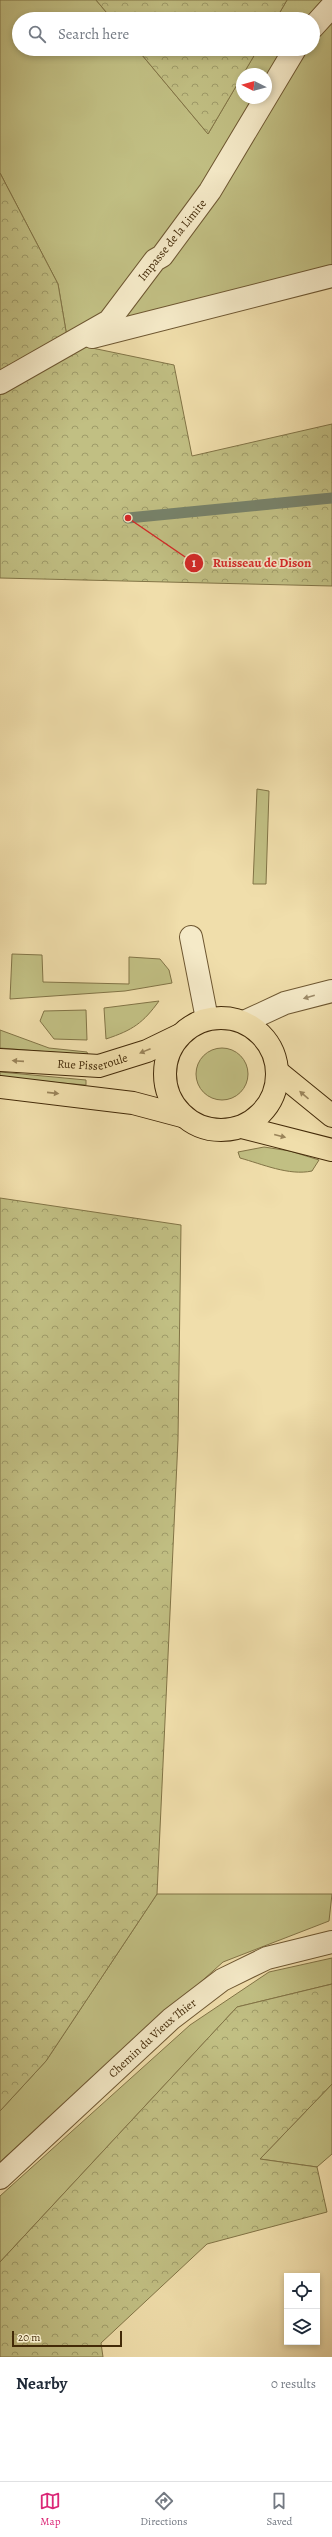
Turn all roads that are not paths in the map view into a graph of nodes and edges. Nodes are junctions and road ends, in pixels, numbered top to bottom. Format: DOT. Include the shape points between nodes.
graph roads {
  1 [pos="332,6"];
  2 [pos="320,19"];
  3 [pos="291,56"];
  4 [pos="332,276"];
  5 [pos="68,343"];
  6 [pos="0,383"];
  7 [pos="191,937"];
  8 [pos="332,991"];
  9 [pos="206,1019"];
  10 [pos="244,1022"];
  11 [pos="180,1035"];
  12 [pos="0,1060"];
  13 [pos="278,1072"];
  14 [pos="0,1087"];
  15 [pos="182,1116"];
  16 [pos="332,1116"];
  17 [pos="242,1127"];
  18 [pos="332,1150"];
  19 [pos="332,1942"];
  20 [pos="0,2178"];
  1 -- 2 [label="street"];
  3 -- 5 [label="street, Impasse de la Limite" via="201,206 162,256 155,260 109,321"];
  4 -- 5 [label="street"];
  5 -- 6 [label="street, Impasse de la Limite"];
  7 -- 9 [label="street"];
  8 -- 10 [label="street, one-way" via="285,1003"];
  9 -- 10 [label="main road" via="226,1018"];
  9 -- 11 [label="main road"];
  10 -- 13 [label="main road" via="260,1033 270,1047"];
  11 -- 12 [label="main road, Rue Pisseroule, one-way" via="147,1051 99,1066"];
  11 -- 15 [label="main road" via="166,1060 165,1080 170,1099"];
  16 -- 13 [label="main road, one-way"];
  13 -- 17 [label="main road" via="270,1102 261,1114"];
  14 -- 15 [label="main road, one-way" via="133,1103"];
  15 -- 17 [label="main road" via="197,1125 215,1130"];
  17 -- 18 [label="main road, one-way"];
  19 -- 20 [label="street, Chemin du Vieux Thier" via="267,1958 222,1980 171,2020"];
}
